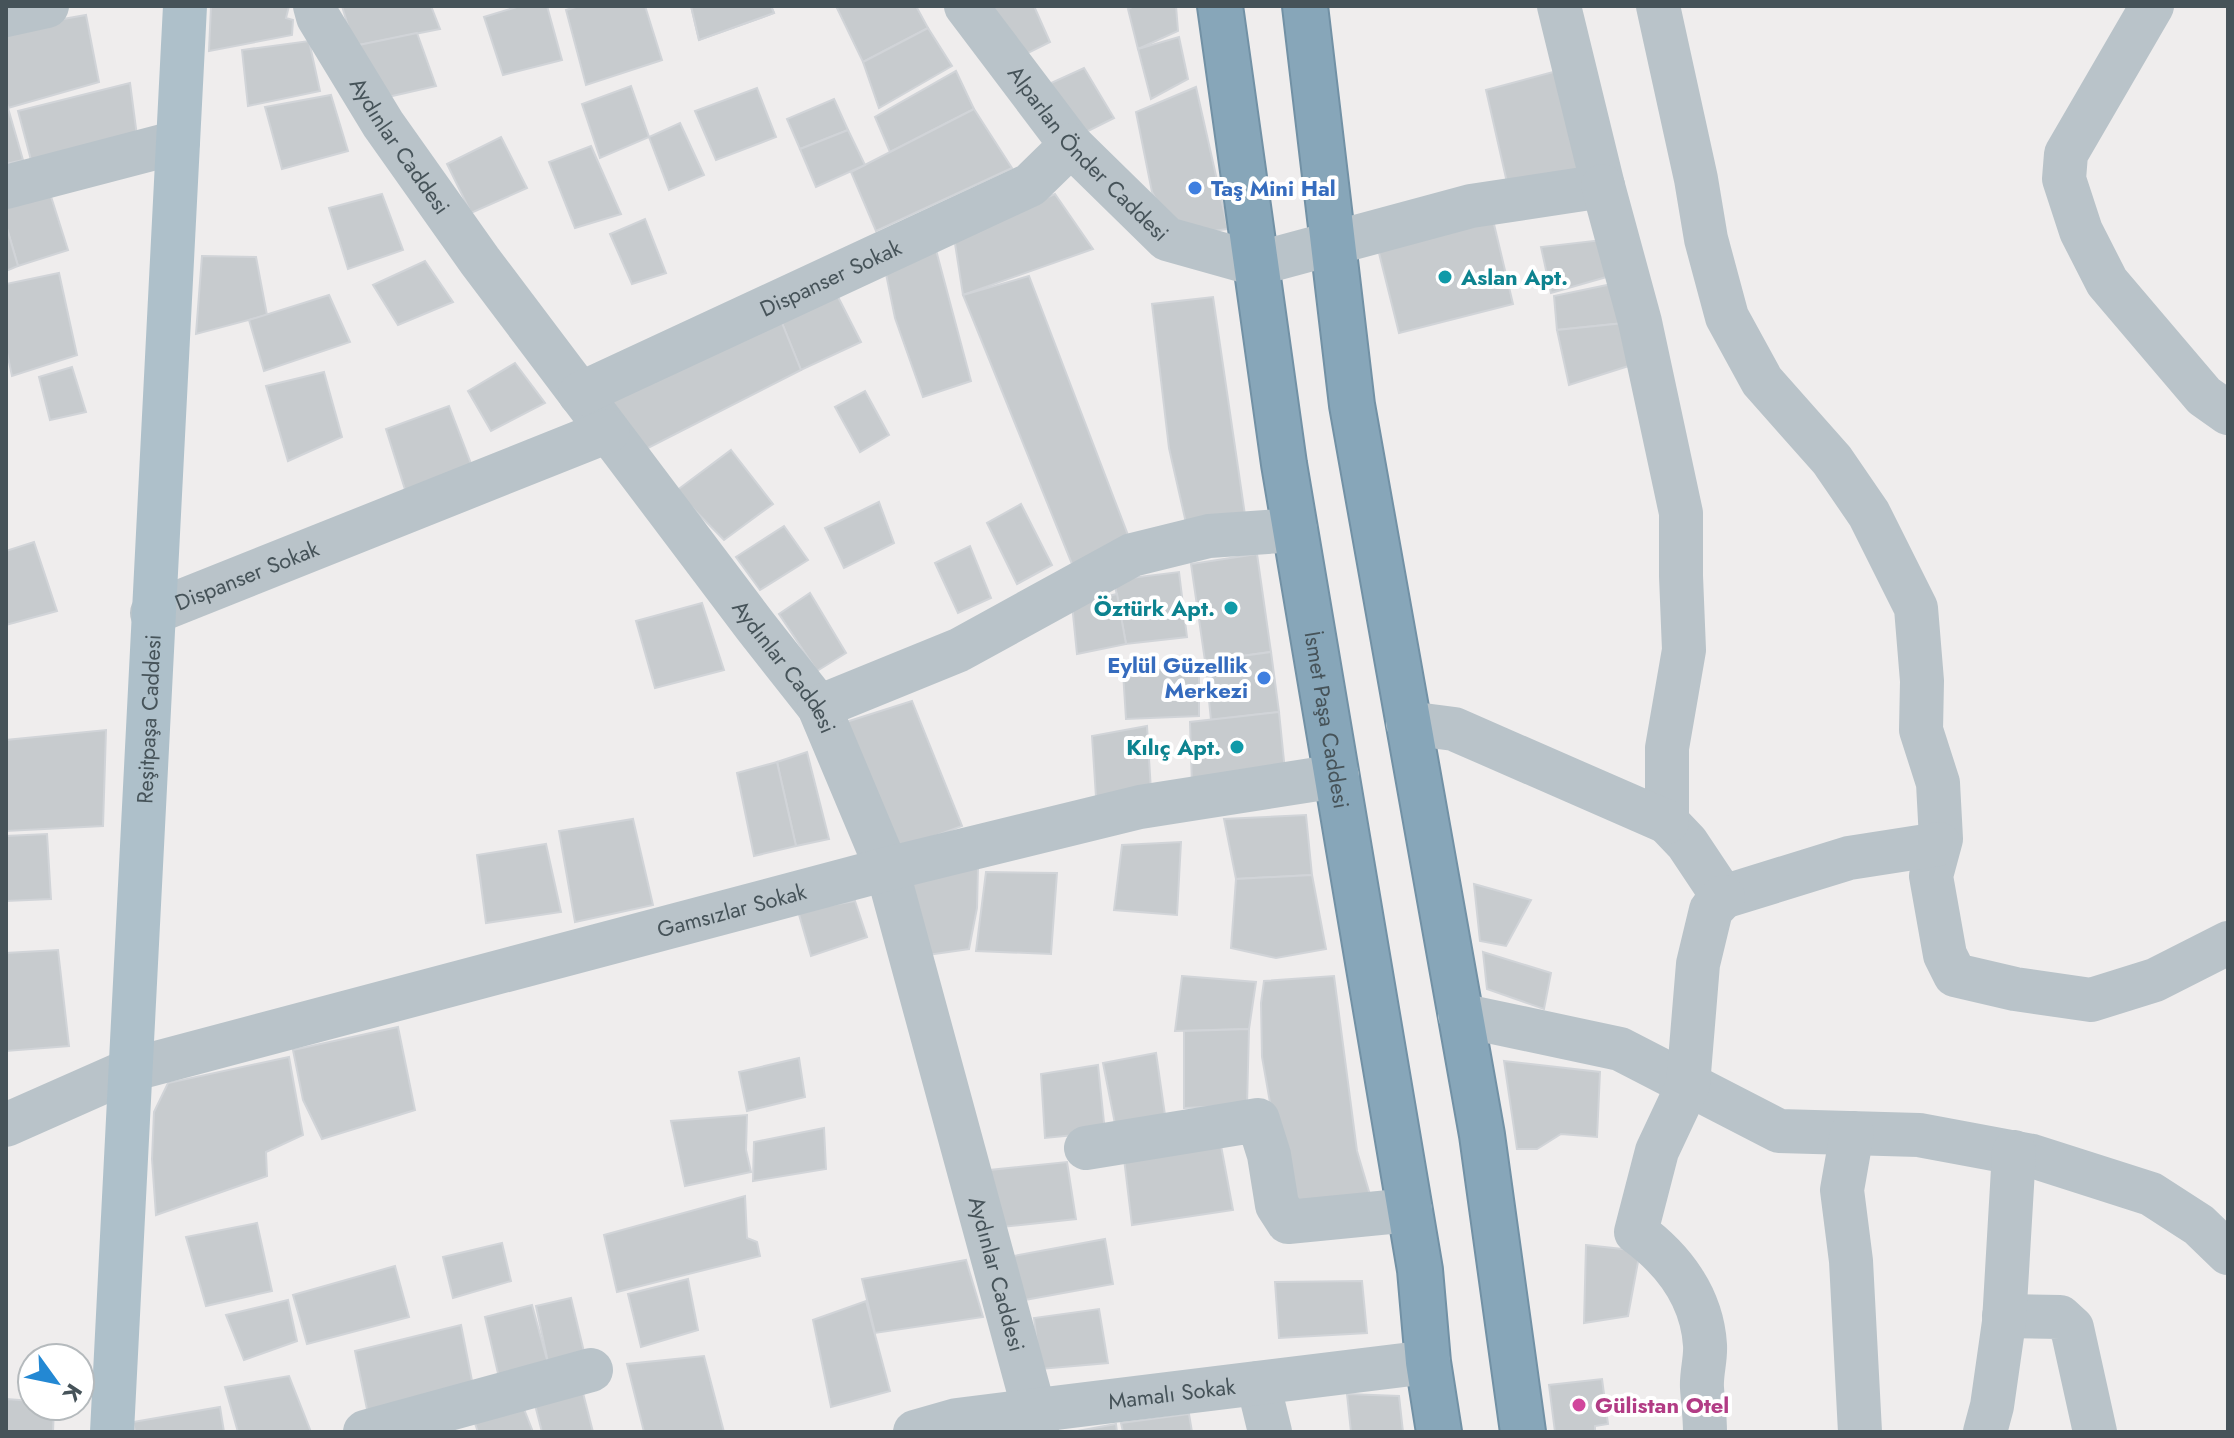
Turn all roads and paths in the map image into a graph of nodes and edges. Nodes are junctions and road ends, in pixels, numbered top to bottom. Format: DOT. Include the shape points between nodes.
graph roads {
  1 [pos="47,6"];
  2 [pos="185,6"];
  3 [pos="315,6"];
  4 [pos="966,6"];
  5 [pos="1220,6"];
  6 [pos="1305,6"];
  7 [pos="1559,6"];
  8 [pos="1658,6"];
  9 [pos="2152,6"];
  10 [pos="6,15"];
  11 [pos="178,142"];
  12 [pos="1071,145"];
  13 [pos="1603,186"];
  14 [pos="6,187"];
  15 [pos="1333,244"];
  16 [pos="1256,264"];
  17 [pos="580,394"];
  18 [pos="2228,413"];
  19 [pos="608,431"];
  20 [pos="1295,530"];
  21 [pos="152,613"];
  22 [pos="819,707"];
  23 [pos="1408,723"];
  24 [pos="1337,776"];
  25 [pos="1667,822"];
  26 [pos="1939,844"];
  27 [pos="887,869"];
  28 [pos="1723,897"];
  29 [pos="2228,943"];
  30 [pos="1460,1015"];
  31 [pos="130,1070"];
  32 [pos="1688,1085"];
  33 [pos="6,1125"];
  34 [pos="1852,1133"];
  35 [pos="1086,1148"];
  36 [pos="2014,1152"];
  37 [pos="1410,1210"];
  38 [pos="2228,1253"];
  39 [pos="2004,1316"];
  40 [pos="1428,1362"];
  41 [pos="591,1370"];
  42 [pos="1258,1383"];
  43 [pos="1036,1421"];
  44 [pos="112,1432"];
  45 [pos="365,1432"];
  46 [pos="915,1432"];
  47 [pos="1270,1432"];
  48 [pos="1439,1432"];
  49 [pos="1523,1432"];
  50 [pos="1705,1432"];
  51 [pos="1860,1432"];
  52 [pos="1985,1432"];
  53 [pos="2095,1432"];
  1 -- 10 [label="street"];
  2 -- 11 [label="main road, Reşitpaşa Caddesi"];
  3 -- 17 [label="street, Aydınlar Caddesi" via="383,124"];
  4 -- 12 [label="street, Alparlan Önder Caddesi"];
  5 -- 16 [label="highway, İsmet Paşa Caddesi"];
  6 -- 15 [label="highway"];
  7 -- 13 [label="street"];
  8 -- 26 [label="street" via="1727,317 1762,381 1832,460 1869,514 1916,608 1921,730 1938,783"];
  9 -- 18 [label="street" via="2066,154 2064,179 2081,231 2107,282 2204,396"];
  11 -- 14 [label="street"];
  11 -- 21 [label="main road, Reşitpaşa Caddesi"];
  12 -- 16 [label="street, Alparlan Önder Caddesi" via="1167,239"];
  12 -- 17 [label="street, Dispanser Sokak" via="1030,185"];
  13 -- 15 [label="street" via="1471,206"];
  13 -- 25 [label="street" via="1640,322 1681,513 1684,650 1667,748"];
  15 -- 16 [label="street"];
  15 -- 23 [label="highway" via="1352,405"];
  16 -- 20 [label="highway, İsmet Paşa Caddesi"];
  17 -- 19 [label="street, Aydınlar Caddesi"];
  19 -- 21 [label="street, Dispanser Sokak"];
  19 -- 22 [label="street, Aydınlar Caddesi"];
  20 -- 22 [label="street" via="1209,536 1132,555 959,650"];
  20 -- 24 [label="highway, İsmet Paşa Caddesi"];
  21 -- 31 [label="main road, Reşitpaşa Caddesi"];
  22 -- 27 [label="street, Aydınlar Caddesi"];
  23 -- 25 [label="street" via="1454,729"];
  23 -- 30 [label="highway"];
  24 -- 27 [label="street, Gamsızlar Sokak" via="1140,807"];
  24 -- 37 [label="highway, İsmet Paşa Caddesi"];
  25 -- 28 [label="street"];
  26 -- 28 [label="street" via="1849,858"];
  26 -- 29 [label="street" via="1931,876 1945,955 1955,975 2091,1000 2155,980"];
  27 -- 31 [label="street, Gamsızlar Sokak"];
  27 -- 43 [label="street, Aydınlar Caddesi"];
  28 -- 32 [label="street" via="1711,910 1698,964"];
  30 -- 32 [label="street" via="1620,1049"];
  30 -- 49 [label="highway"];
  31 -- 33 [label="street, Gamsızlar Sokak"];
  31 -- 44 [label="main road, Reşitpaşa Caddesi"];
  32 -- 34 [label="street" via="1779,1131"];
  32 -- 50 [label="street" via="1657,1151 1636,1232 1671,1262 1696,1300 1705,1345"];
  34 -- 36 [label="street" via="1919,1135"];
  34 -- 51 [label="street" via="1842,1190"];
  35 -- 37 [label="street" via="1258,1120 1277,1205 1288,1222"];
  36 -- 38 [label="street" via="2151,1194 2199,1225"];
  36 -- 39 [label="street"];
  37 -- 40 [label="highway, İsmet Paşa Caddesi"];
  39 -- 52 [label="street"];
  39 -- 53 [label="street" via="2060,1317 2072,1328"];
  40 -- 42 [label="street, Mamalı Sokak"];
  40 -- 48 [label="highway, İsmet Paşa Caddesi"];
  41 -- 45 [label="street"];
  42 -- 43 [label="street, Mamalı Sokak"];
  42 -- 47 [label="street"];
  43 -- 46 [label="street, Mamalı Sokak" via="957,1420"];
}
